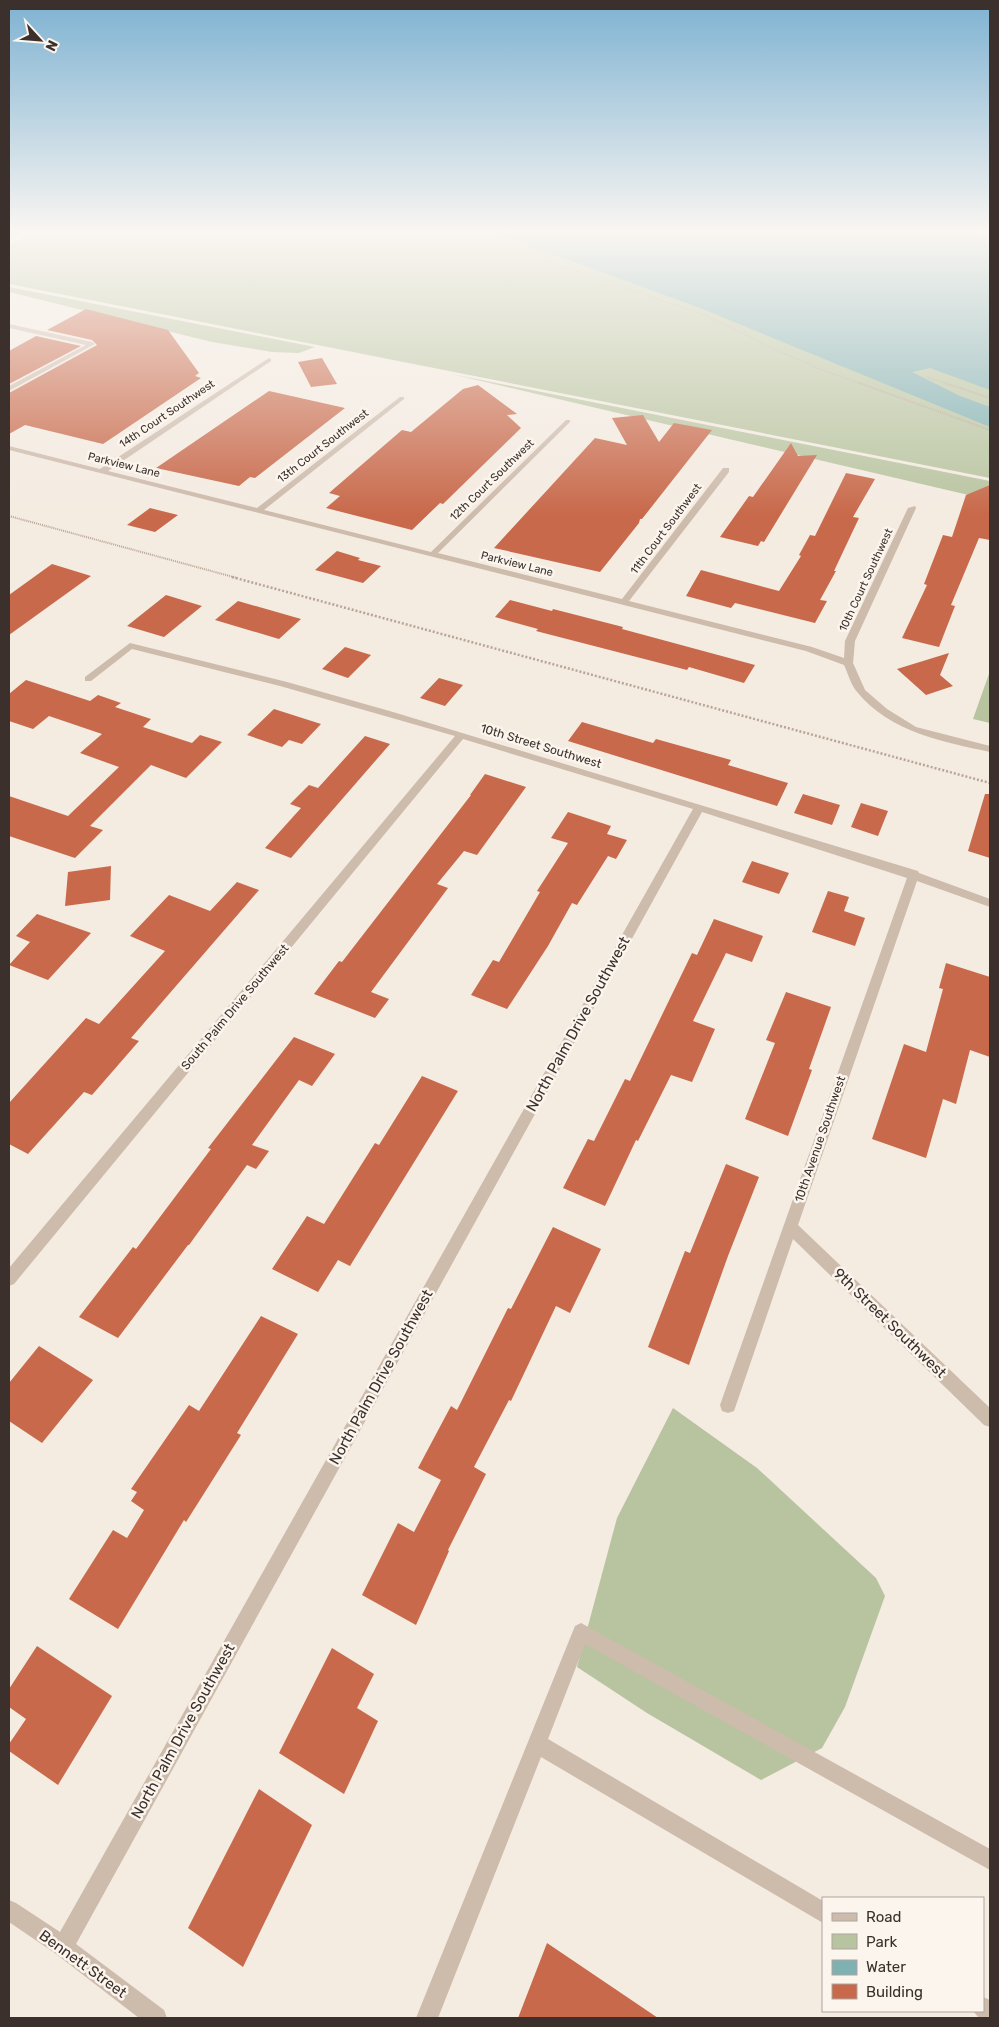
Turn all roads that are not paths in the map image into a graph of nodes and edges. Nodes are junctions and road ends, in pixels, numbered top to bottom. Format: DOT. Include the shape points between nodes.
graph roads {
  1 [pos="9,326"];
  2 [pos="270,360"];
  3 [pos="9,389"];
  4 [pos="402,398"];
  5 [pos="568,421"];
  6 [pos="9,448"];
  7 [pos="726,470"];
  8 [pos="102,471"];
  9 [pos="912,508"];
  10 [pos="258,511"];
  11 [pos="432,555"];
  12 [pos="624,602"];
  13 [pos="848,663"];
  14 [pos="88,679"];
  15 [pos="461,735"];
  16 [pos="990,749"];
  17 [pos="699,807"];
  18 [pos="914,874"];
  19 [pos="990,904"];
  20 [pos="790,1226"];
  21 [pos="9,1279"];
  22 [pos="728,1405"];
  23 [pos="990,1420"];
  24 [pos="537,1744"];
  25 [pos="990,1860"];
  26 [pos="9,1910"];
  27 [pos="822,1912"];
  28 [pos="63,1947"];
  29 [pos="156,2018"];
  30 [pos="427,2018"];
  1 -- 3 [label="street" via="92,344"];
  2 -- 8 [label="street, 14th Court Southwest"];
  4 -- 10 [label="street, 13th Court Southwest"];
  5 -- 11 [label="street, 12th Court Southwest"];
  6 -- 8 [label="street, Parkview Lane"];
  7 -- 12 [label="street, 11th Court Southwest"];
  8 -- 10 [label="street, Parkview Lane"];
  9 -- 13 [label="street, 10th Court Southwest" via="850,641"];
  10 -- 11 [label="street, Parkview Lane"];
  11 -- 12 [label="street, Parkview Lane"];
  12 -- 13 [label="street, Parkview Lane" via="809,649"];
  13 -- 16 [label="street" via="861,691 913,729"];
  14 -- 15 [label="street, 10th Street Southwest" via="130,646 304,690"];
  15 -- 17 [label="street, 10th Street Southwest"];
  15 -- 21 [label="street, South Palm Drive Southwest"];
  17 -- 18 [label="street, 10th Street Southwest"];
  17 -- 28 [label="street, North Palm Drive Southwest"];
  18 -- 19 [label="street, 10th Street Southwest"];
  18 -- 20 [label="street, 10th Avenue Southwest"];
  20 -- 22 [label="street, 10th Avenue Southwest"];
  20 -- 23 [label="street, 9th Street Southwest"];
  24 -- 25 [label="street" via="582,1632"];
  24 -- 27 [label="street"];
  24 -- 30 [label="street"];
  26 -- 28 [label="street, Bennett Street"];
  28 -- 29 [label="street, Bennett Street"];
}
